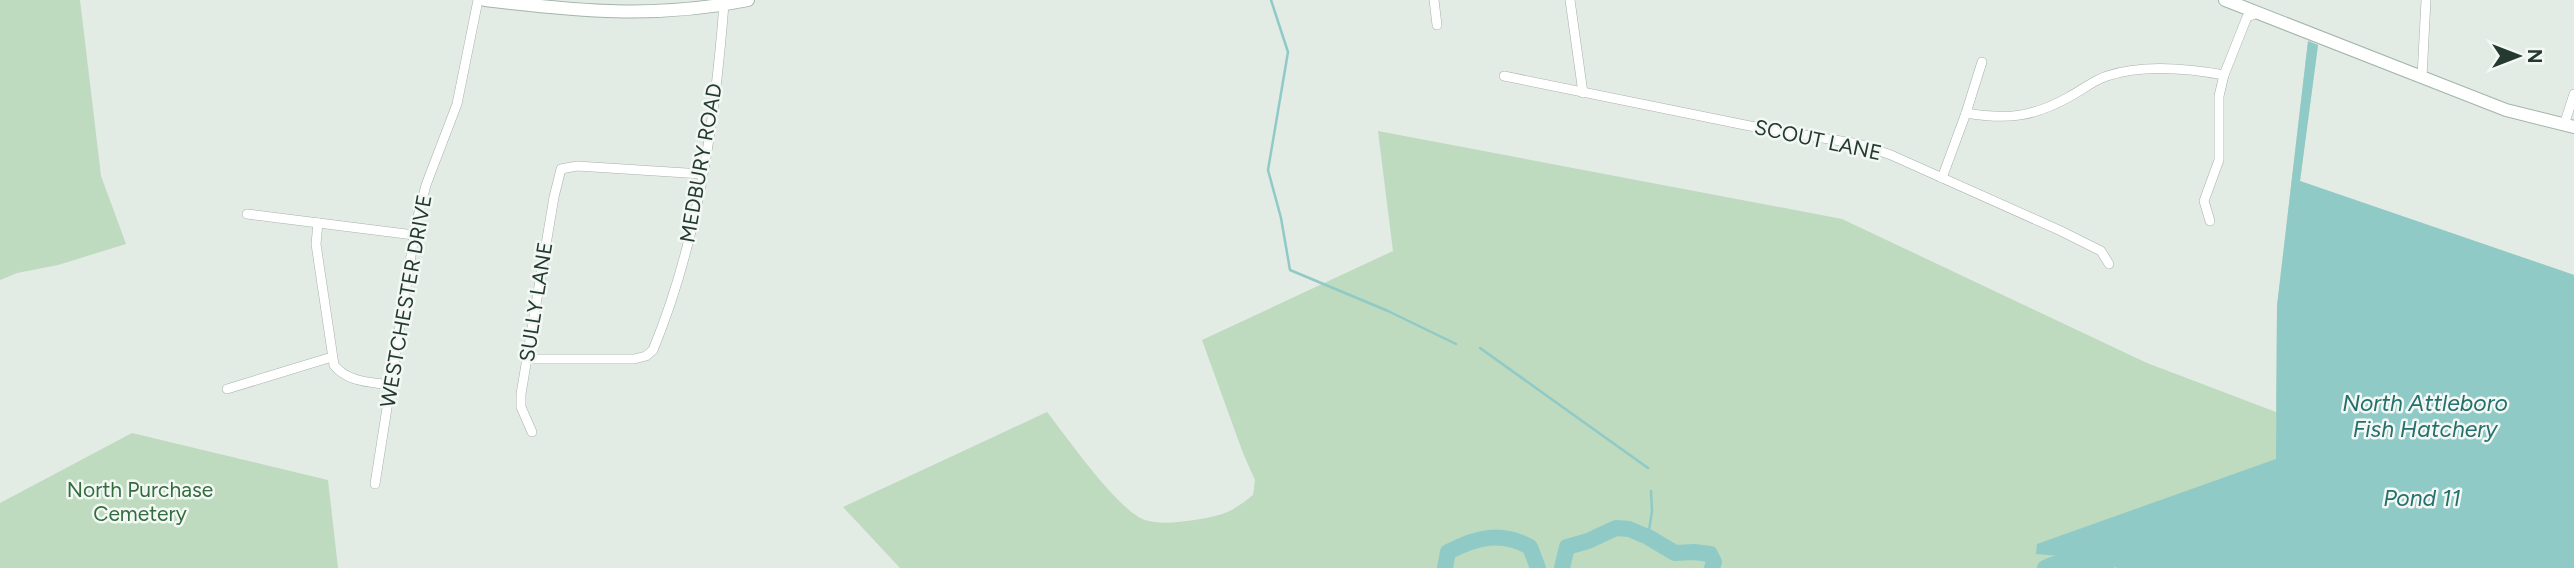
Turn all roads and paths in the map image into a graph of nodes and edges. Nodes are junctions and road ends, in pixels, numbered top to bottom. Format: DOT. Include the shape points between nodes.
graph roads {
  1 [pos="478,0"];
  2 [pos="485,0"];
  3 [pos="748,0"];
  4 [pos="1434,0"];
  5 [pos="1570,0"];
  6 [pos="2225,0"];
  7 [pos="2426,0"];
  8 [pos="724,5"];
  9 [pos="2257,12"];
  10 [pos="1437,25"];
  11 [pos="1982,62"];
  12 [pos="2224,75"];
  13 [pos="1504,76"];
  14 [pos="2422,78"];
  15 [pos="1583,93"];
  16 [pos="2574,94"];
  17 [pos="1966,113"];
  18 [pos="2569,126"];
  19 [pos="702,174"];
  20 [pos="1942,178"];
  21 [pos="247,214"];
  22 [pos="2210,221"];
  23 [pos="318,223"];
  24 [pos="414,235"];
  25 [pos="2109,264"];
  26 [pos="332,357"];
  27 [pos="527,359"];
  28 [pos="390,385"];
  29 [pos="227,389"];
  30 [pos="532,432"];
  31 [pos="375,484"];
  1 -- 24 [label="street, WESTCHESTER DRIVE" via="457,104 426,185"];
  2 -- 8 [label="main road" via="601,13"];
  3 -- 8 [label="main road"];
  4 -- 10 [label="street"];
  5 -- 15 [label="street"];
  6 -- 9 [label="main road"];
  7 -- 14 [label="street"];
  8 -- 19 [label="street, MEDBURY ROAD"];
  9 -- 12 [label="street" via="2247,17"];
  9 -- 14 [label="main road"];
  11 -- 17 [label="street"];
  12 -- 17 [label="street" via="2187,69 2131,69 2104,77 2029,115 1995,118"];
  12 -- 22 [label="street" via="2219,96 2219,160 2204,201"];
  13 -- 15 [label="street, SCOUT LANE"];
  14 -- 18 [label="main road" via="2506,110"];
  15 -- 20 [label="street, SCOUT LANE" via="1859,145"];
  16 -- 18 [label="street"];
  17 -- 20 [label="street"];
  19 -- 27 [label="street, MEDBURY ROAD" via="686,249 654,347 646,356"];
  19 -- 27 [label="street, SULLY LANE" via="577,166 560,171"];
  20 -- 25 [label="street, SCOUT LANE" via="2062,230 2101,251"];
  21 -- 23 [label="street"];
  23 -- 24 [label="street"];
  23 -- 26 [label="street" via="316,244"];
  24 -- 28 [label="street, WESTCHESTER DRIVE"];
  26 -- 28 [label="street" via="341,374"];
  26 -- 29 [label="street"];
  27 -- 30 [label="street, SULLY LANE" via="521,407"];
  28 -- 31 [label="street, WESTCHESTER DRIVE"];
}
